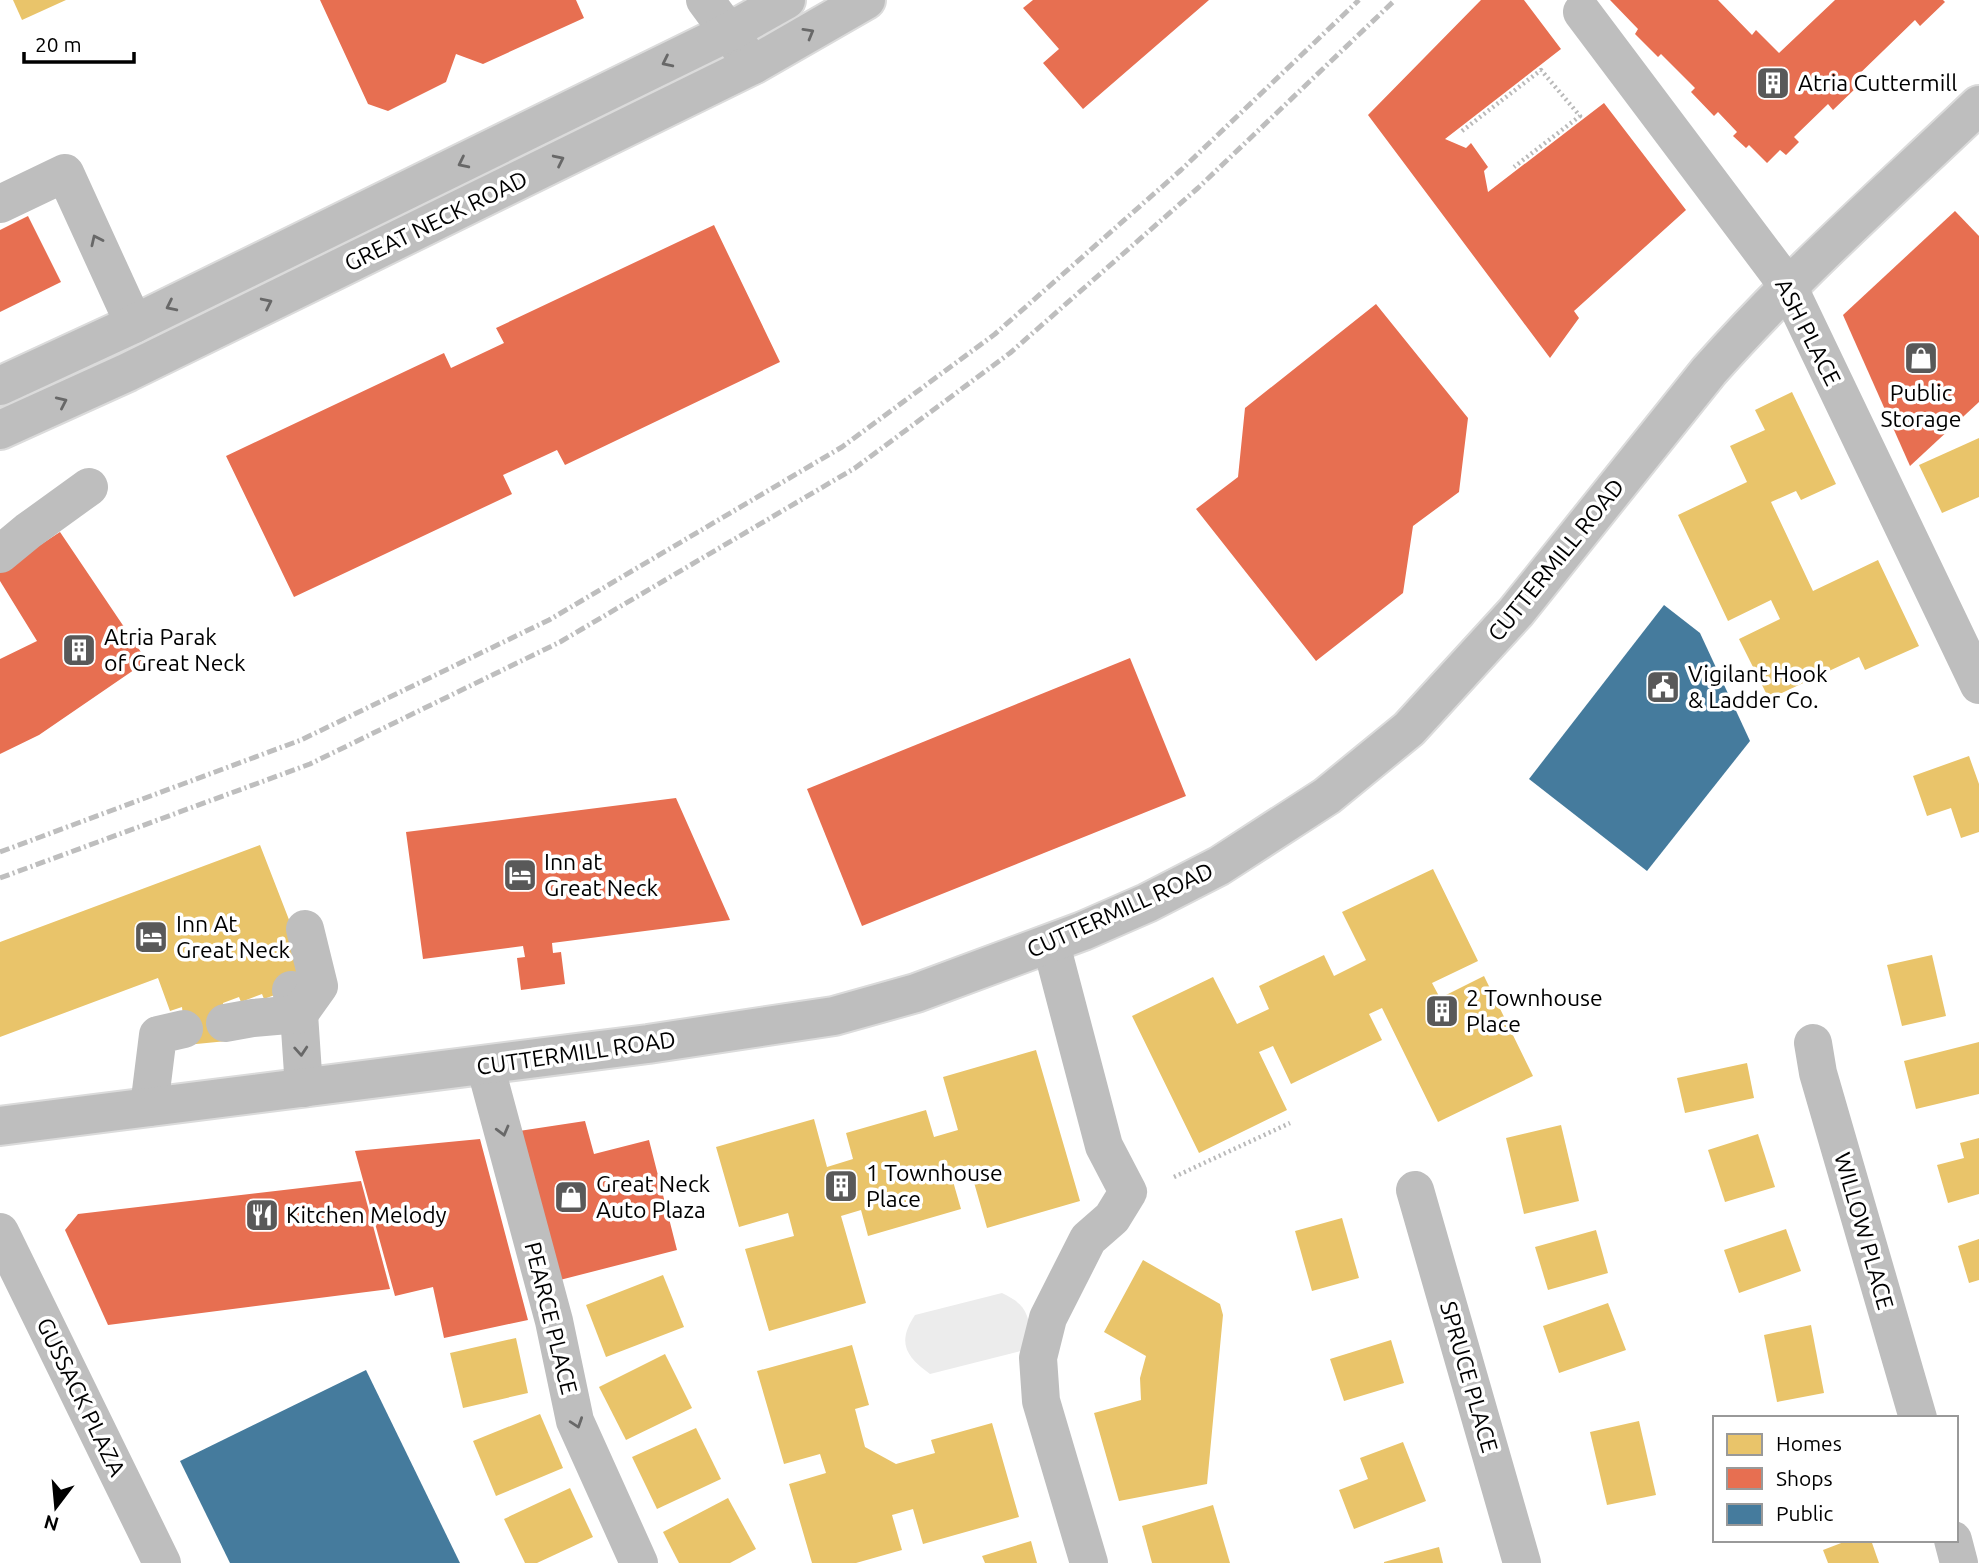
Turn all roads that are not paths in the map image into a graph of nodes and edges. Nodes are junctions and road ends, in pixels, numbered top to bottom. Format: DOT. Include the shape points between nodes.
graph roads {
  1 [pos="705,0"];
  2 [pos="786,0"];
  3 [pos="866,0"];
  4 [pos="1582,12"];
  5 [pos="729,32"];
  6 [pos="753,65"];
  7 [pos="1979,105"];
  8 [pos="0,204"];
  9 [pos="1788,286"];
  10 [pos="134,324"];
  11 [pos="0,386"];
  12 [pos="0,430"];
  13 [pos="89,487"];
  14 [pos="22,544"];
  15 [pos="1979,685"];
  16 [pos="305,929"];
  17 [pos="1051,944"];
  18 [pos="295,1001"];
  19 [pos="225,1023"];
  20 [pos="184,1029"];
  21 [pos="1813,1043"];
  22 [pos="485,1065"];
  23 [pos="304,1088"];
  24 [pos="149,1107"];
  25 [pos="0,1126"];
  26 [pos="1415,1191"];
  27 [pos="0,1232"];
  28 [pos="1917,1416"];
  29 [pos="1954,1542"];
  30 [pos="162,1563"];
  31 [pos="639,1563"];
  32 [pos="1088,1563"];
  33 [pos="1522,1563"];
  34 [pos="1959,1563"];
  1 -- 5 [label="main road"];
  2 -- 5 [label="main road, GREAT NECK ROAD"];
  6 -- 3 [label="main road, GREAT NECK ROAD, one-way"];
  4 -- 9 [label="main road, ASH PLACE"];
  5 -- 6 [label="main road"];
  5 -- 10 [label="main road, GREAT NECK ROAD, one-way"];
  12 -- 6 [label="main road, GREAT NECK ROAD, one-way" via="128,372"];
  7 -- 9 [label="main road, CUTTERMILL ROAD"];
  10 -- 8 [label="main road, one-way" via="65,173"];
  9 -- 15 [label="main road, ASH PLACE"];
  9 -- 17 [label="main road, CUTTERMILL ROAD" via="1709,371 1516,612 1409,729 1327,796 1219,866"];
  10 -- 11 [label="main road, GREAT NECK ROAD"];
  13 -- 14 [label="main road"];
  16 -- 18 [label="main road" via="319,986"];
  17 -- 22 [label="main road, CUTTERMILL ROAD" via="916,993 834,1016"];
  17 -- 32 [label="main road" via="1104,1146 1128,1192 1112,1218 1088,1240 1048,1318 1038,1357 1041,1401"];
  18 -- 19 [label="main road" via="253,1018"];
  18 -- 23 [label="main road, one-way"];
  20 -- 24 [label="main road" via="158,1035"];
  21 -- 28 [label="main road, WILLOW PLACE"];
  22 -- 23 [label="main road, CUTTERMILL ROAD"];
  22 -- 31 [label="main road, PEARCE PLACE, one-way" via="554,1321 575,1421"];
  23 -- 24 [label="main road, CUTTERMILL ROAD"];
  24 -- 25 [label="main road, CUTTERMILL ROAD"];
  26 -- 33 [label="main road, SPRUCE PLACE"];
  27 -- 30 [label="main road, GUSSACK PLAZA"];
  29 -- 34 [label="main road"];
}
